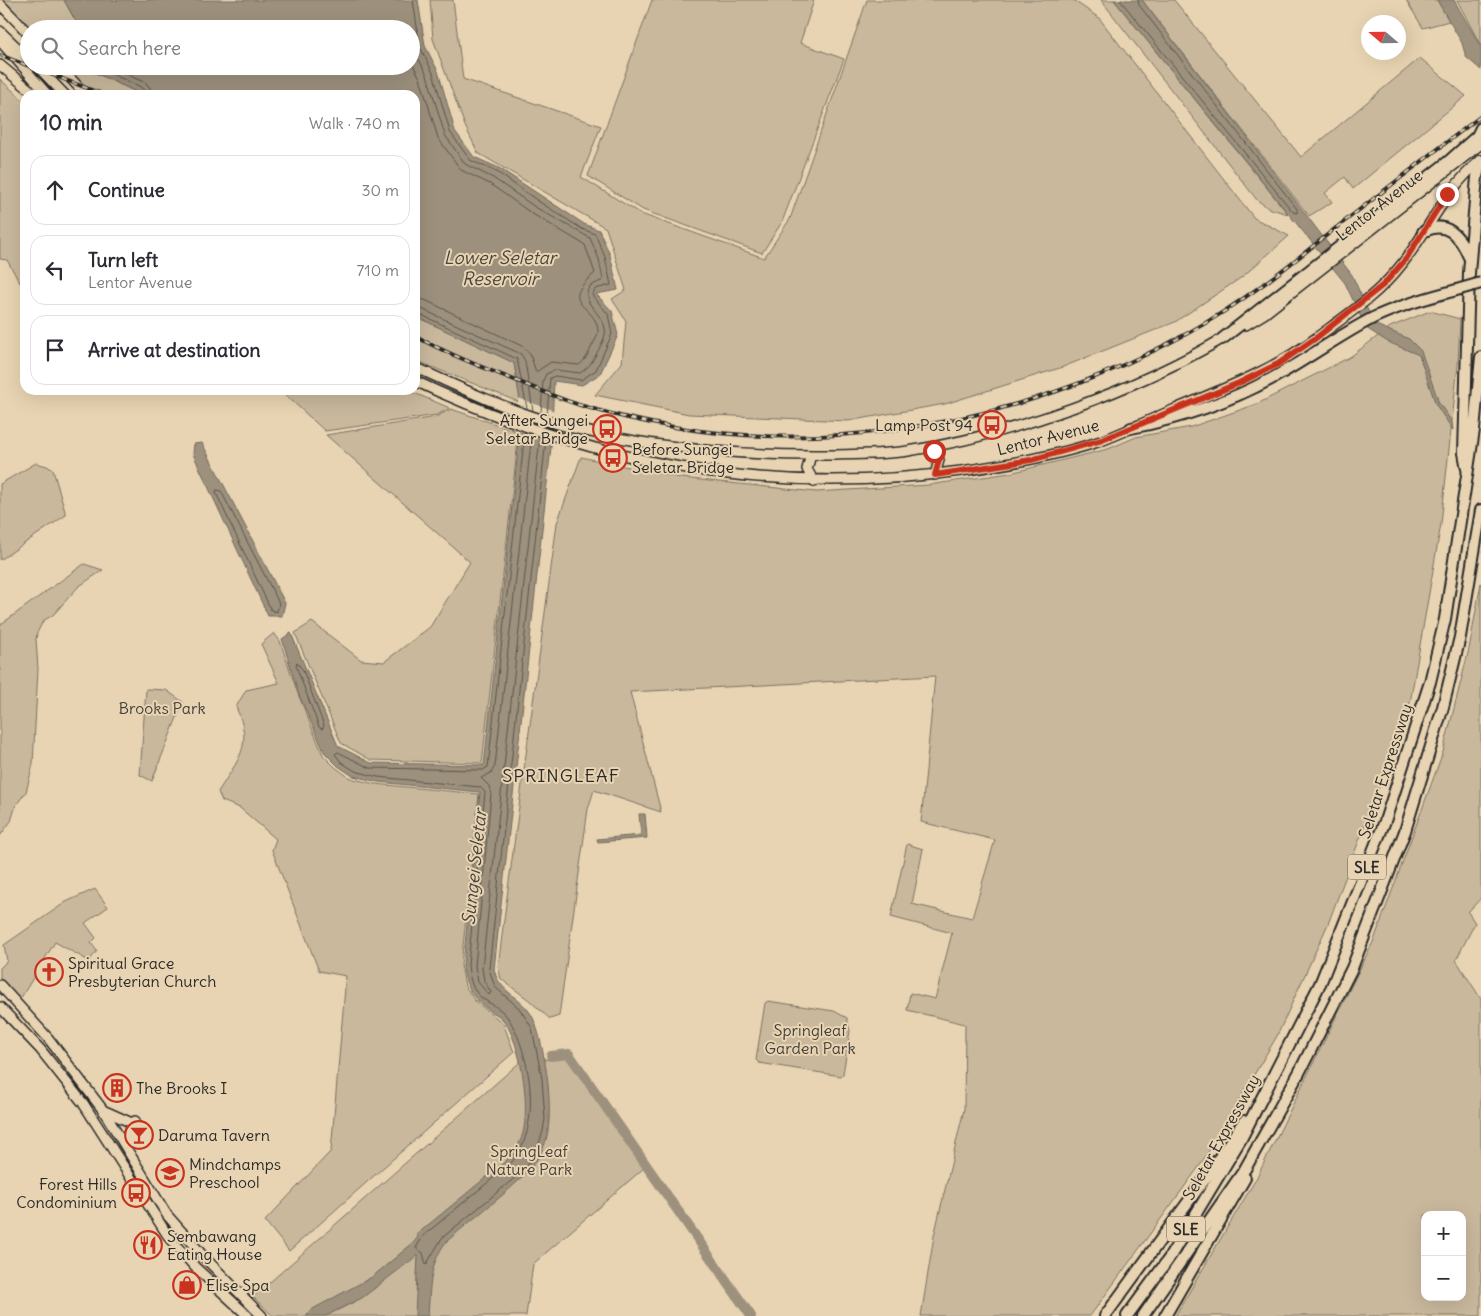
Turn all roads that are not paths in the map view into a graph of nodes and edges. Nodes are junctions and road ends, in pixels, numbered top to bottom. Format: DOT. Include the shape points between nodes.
graph roads {
  1 [pos="3,0"];
  2 [pos="3,7"];
  3 [pos="20,25"];
  4 [pos="0,30"];
  5 [pos="0,41"];
  6 [pos="20,49"];
  7 [pos="20,64"];
  8 [pos="0,66"];
  9 [pos="30,75"];
  10 [pos="46,75"];
  11 [pos="67,75"];
  12 [pos="30,90"];
  13 [pos="44,90"];
  14 [pos="60,90"];
  15 [pos="81,90"];
  16 [pos="1481,128"];
  17 [pos="1481,144"];
  18 [pos="1481,160"];
  19 [pos="1423,232"];
  20 [pos="1470,258"];
  21 [pos="1321,266"];
  22 [pos="1481,283"];
  23 [pos="1222,339"];
  24 [pos="1481,357"];
  25 [pos="420,369"];
  26 [pos="420,383"];
  27 [pos="1131,428"];
  28 [pos="925,448"];
  29 [pos="810,455"];
  30 [pos="1468,472"];
  31 [pos="935,475"];
  32 [pos="814,482"];
  33 [pos="1481,510"];
  34 [pos="0,984"];
  35 [pos="0,1007"];
  36 [pos="1259,1103"];
  37 [pos="102,1110"];
  38 [pos="123,1143"];
  39 [pos="1245,1170"];
  40 [pos="248,1316"];
  41 [pos="262,1316"];
  42 [pos="1104,1316"];
  43 [pos="1127,1316"];
  44 [pos="1143,1316"];
  45 [pos="1165,1316"];
  1 -- 2 [label="main road"];
  2 -- 3 [label="main road"];
  4 -- 6 [label="main road"];
  5 -- 7 [label="main road"];
  8 -- 12 [label="main road"];
  9 -- 13 [label="main road"];
  10 -- 14 [label="main road"];
  11 -- 15 [label="main road"];
  16 -- 21 [label="highway" via="1464,148"];
  17 -- 21 [label="main road, Lentor Avenue"];
  18 -- 19 [label="main road, Lentor Avenue" via="1454,185"];
  18 -- 20 [label="highway"];
  19 -- 20 [label="highway" via="1437,227 1448,229 1458,236"];
  19 -- 27 [label="main road, Lentor Avenue" via="1393,275 1352,311 1278,364"];
  20 -- 30 [label="highway" via="1464,453"];
  21 -- 23 [label="highway"];
  22 -- 27 [label="highway, bridge" via="1389,311 1271,379 1213,406"];
  23 -- 28 [label="main road, Lentor Avenue" via="1170,366 1056,414 1014,428"];
  24 -- 30 [label="highway, Seletar Expressway / SLE"];
  25 -- 29 [label="main road, Lentor Avenue" via="520,411 609,437 694,448"];
  26 -- 32 [label="main road, Lentor Avenue" via="466,405 613,454 720,474"];
  27 -- 31 [label="main road, Lentor Avenue" via="1102,440 1044,456"];
  28 -- 29 [label="main road, Lentor Avenue" via="905,452"];
  28 -- 31 [label="main road" via="937,454 939,460"];
  29 -- 32 [label="main road" via="806,469"];
  30 -- 36 [label="highway, Seletar Expressway / SLE" via="1444,619 1430,682 1385,821 1320,984"];
  31 -- 32 [label="main road, Lentor Avenue"];
  33 -- 39 [label="highway, Seletar Expressway / SLE" via="1460,637 1405,831 1352,968"];
  34 -- 37 [label="main road" via="48,1038"];
  35 -- 40 [label="main road" via="40,1049 83,1103 170,1239"];
  36 -- 42 [label="highway"];
  36 -- 43 [label="highway, Seletar Expressway / SLE" via="1168,1260"];
  37 -- 38 [label="main road"];
  37 -- 38 [label="main road" via="134,1122"];
  38 -- 41 [label="main road" via="167,1215"];
  39 -- 44 [label="highway, Seletar Expressway / SLE"];
  39 -- 45 [label="highway" via="1242,1185"];
}
